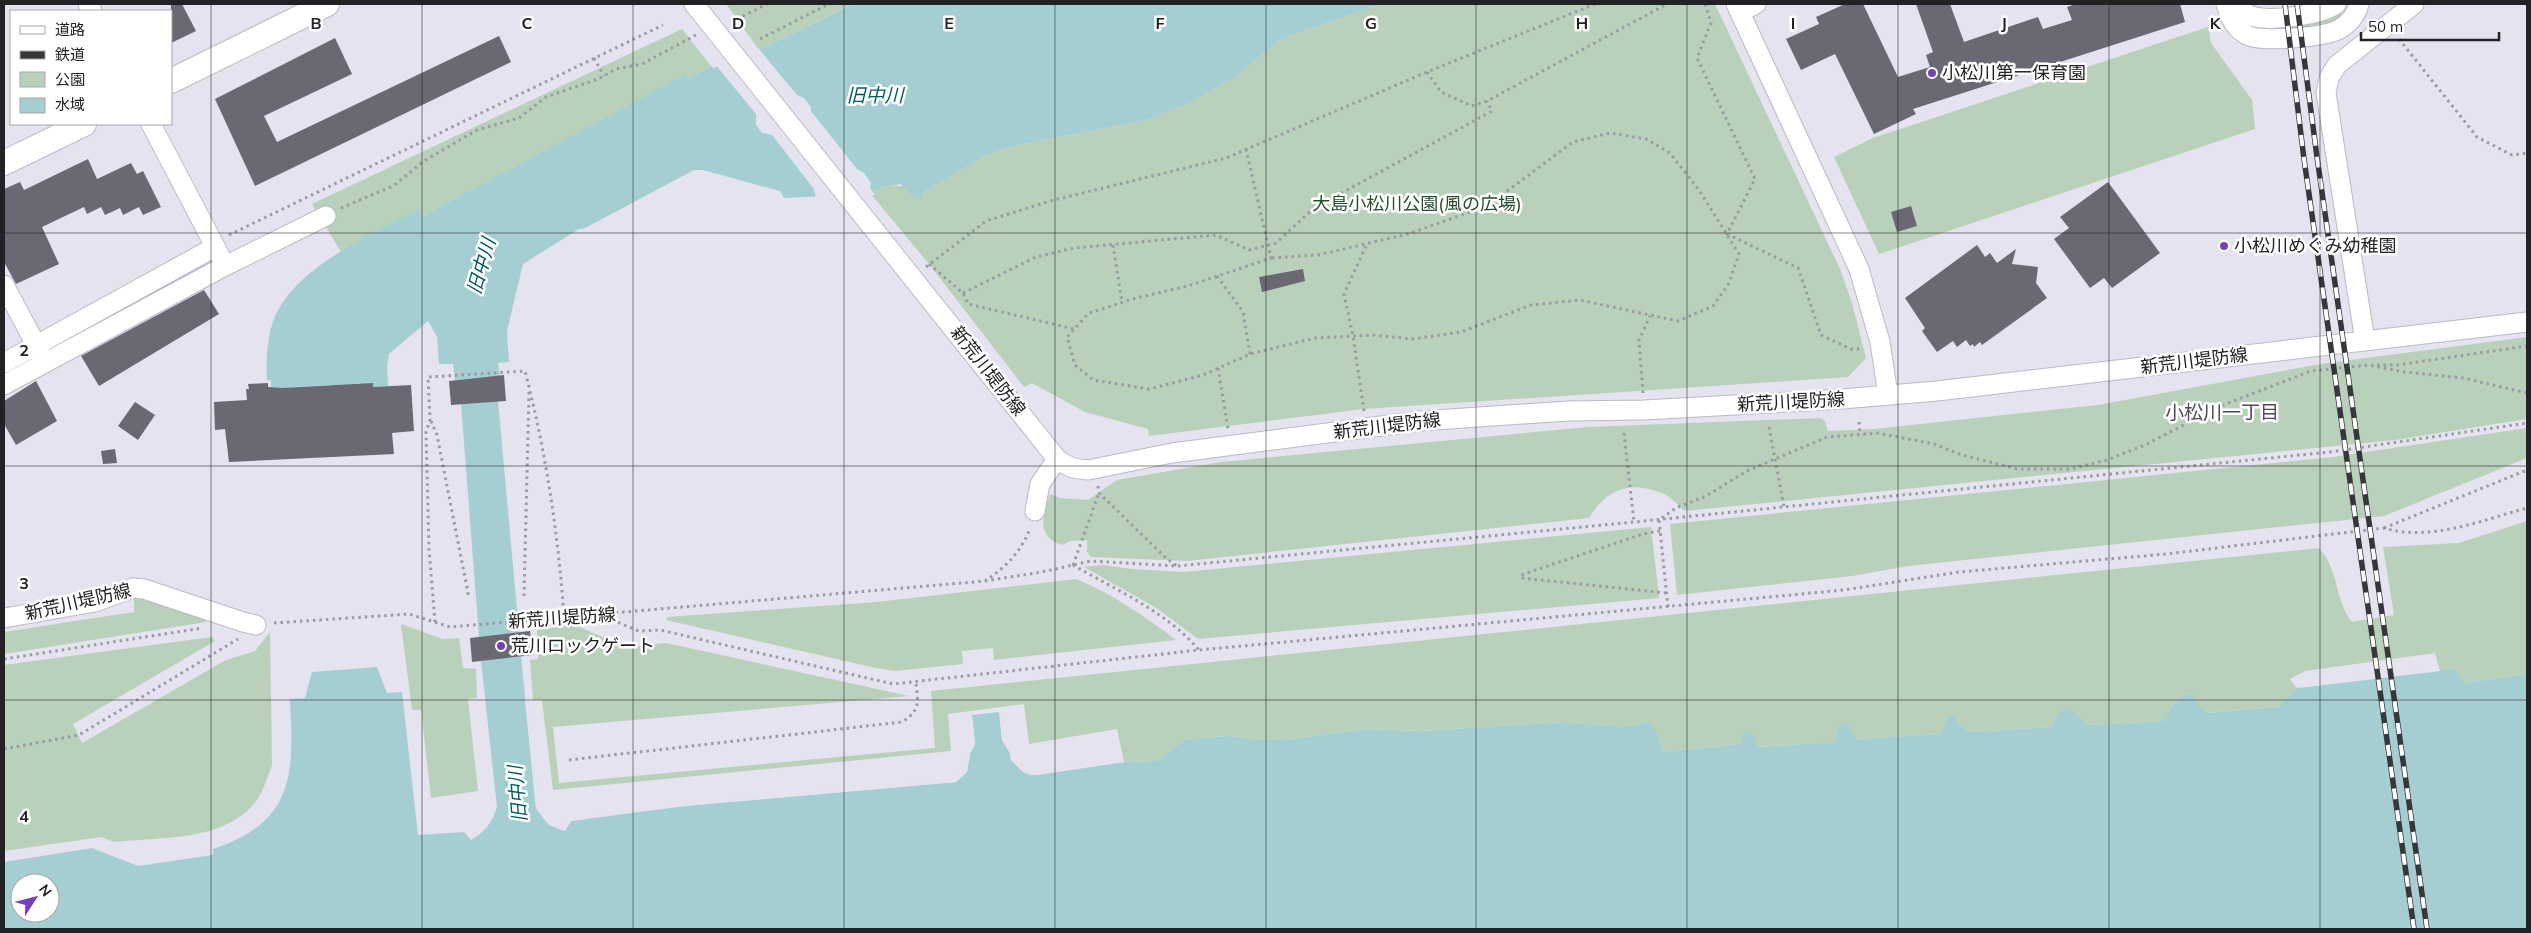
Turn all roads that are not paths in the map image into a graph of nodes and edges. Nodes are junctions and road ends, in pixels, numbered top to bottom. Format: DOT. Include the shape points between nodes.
graph roads {
  1 [pos="327,4"];
  2 [pos="694,4"];
  3 [pos="2226,4"];
  4 [pos="2236,4"];
  5 [pos="2336,4"];
  6 [pos="2359,4"];
  7 [pos="2414,4"];
  8 [pos="1744,6"];
  9 [pos="172,80"];
  10 [pos="82,125"];
  11 [pos="152,125"];
  12 [pos="4,163"];
  13 [pos="326,216"];
  14 [pos="215,247"];
  15 [pos="225,266"];
  16 [pos="4,285"];
  17 [pos="2527,322"];
  18 [pos="2365,341"];
  19 [pos="37,347"];
  20 [pos="4,363"];
  21 [pos="46,364"];
  22 [pos="4,385"];
  23 [pos="1888,395"];
  24 [pos="1057,459"];
  25 [pos="1035,511"];
  26 [pos="4,618"];
  27 [pos="250,624"];
  1 -- 9 [label="main road"];
  2 -- 24 [label="street, 新荒川堤防線"];
  3 -- 6 [label="street" via="2237,27 2246,35 2264,41 2330,33 2351,20"];
  4 -- 5 [label="street" via="2254,17 2268,18 2322,12"];
  7 -- 18 [label="street" via="2336,65 2326,93"];
  8 -- 23 [label="street" via="1859,269 1880,342"];
  10 -- 12 [label="main road"];
  11 -- 14 [label="street"];
  13 -- 15 [label="street"];
  14 -- 15 [label="street"];
  14 -- 19 [label="street"];
  15 -- 21 [label="street"];
  16 -- 19 [label="street"];
  17 -- 18 [label="street, 新荒川堤防線"];
  18 -- 23 [label="street, 新荒川堤防線"];
  19 -- 20 [label="street"];
  19 -- 21 [label="street"];
  21 -- 22 [label="street"];
  23 -- 24 [label="street, 新荒川堤防線" via="1420,421 1230,444 1088,470 1068,467"];
  24 -- 25 [label="street" via="1040,484"];
  26 -- 27 [label="street, 新荒川堤防線" via="95,602 133,588"];
}
